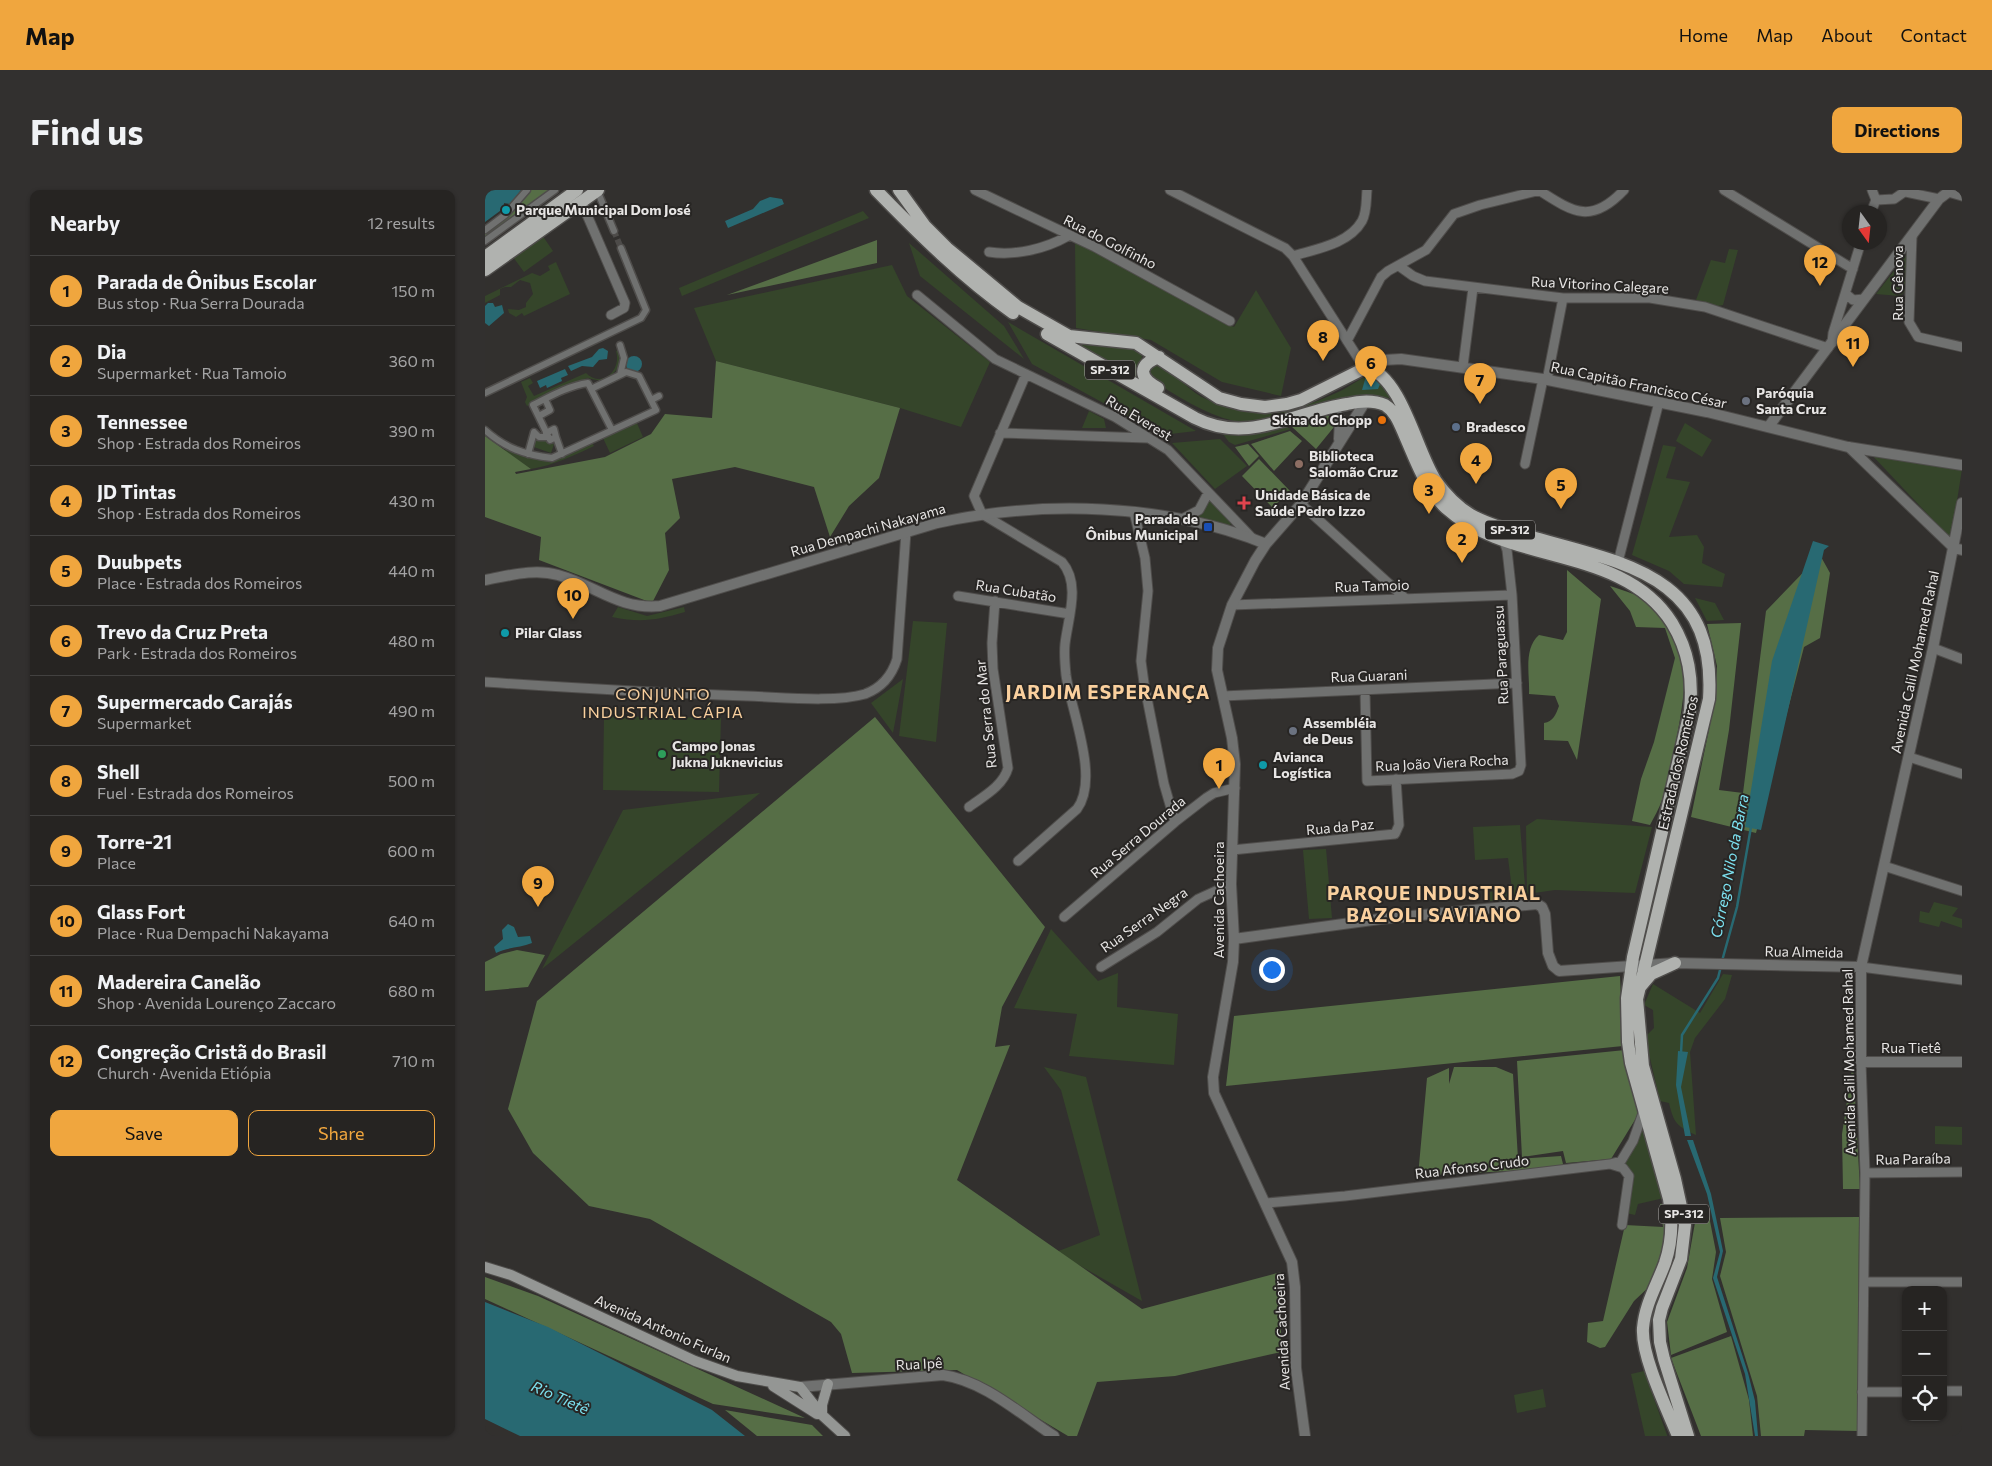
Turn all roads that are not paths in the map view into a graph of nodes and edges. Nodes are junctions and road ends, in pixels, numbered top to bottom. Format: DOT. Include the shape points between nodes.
graph roads {
  1 [pos="527,190"];
  2 [pos="555,190"];
  3 [pos="597,190"];
  4 [pos="876,190"];
  5 [pos="899,190"];
  6 [pos="975,190"];
  7 [pos="1171,190"];
  8 [pos="1367,190"];
  9 [pos="1541,190"];
  10 [pos="1624,190"];
  11 [pos="1724,190"];
  12 [pos="1872,190"];
  13 [pos="1907,191"];
  14 [pos="1949,191"];
  15 [pos="579,196"];
  16 [pos="1962,196"];
  17 [pos="1939,199"];
  18 [pos="1876,200"];
  19 [pos="1874,205"];
  20 [pos="485,230"];
  21 [pos="614,231"];
  22 [pos="1068,236"];
  23 [pos="1913,236"];
  24 [pos="485,241"];
  25 [pos="621,248"];
  26 [pos="1859,250"];
  27 [pos="989,252"];
  28 [pos="485,256"];
  29 [pos="1293,256"];
  30 [pos="1399,266"];
  31 [pos="1853,269"];
  32 [pos="485,270"];
  33 [pos="1473,288"];
  34 [pos="1846,294"];
  35 [pos="917,295"];
  36 [pos="1563,298"];
  37 [pos="1865,298"];
  38 [pos="611,315"];
  39 [pos="1230,321"];
  40 [pos="1347,341"];
  41 [pos="620,345"];
  42 [pos="1830,346"];
  43 [pos="1962,347"];
  44 [pos="1159,357"];
  45 [pos="1463,366"];
  46 [pos="1367,367"];
  47 [pos="1026,374"];
  48 [pos="620,375"];
  49 [pos="1545,379"];
  50 [pos="591,389"];
  51 [pos="485,393"];
  52 [pos="659,396"];
  53 [pos="545,400"];
  54 [pos="651,400"];
  55 [pos="1365,402"];
  56 [pos="1659,402"];
  57 [pos="1333,406"];
  58 [pos="539,416"];
  59 [pos="1769,426"];
  60 [pos="1257,427"];
  61 [pos="485,430"];
  62 [pos="611,430"];
  63 [pos="1001,432"];
  64 [pos="547,435"];
  65 [pos="1150,438"];
  66 [pos="1339,442"];
  67 [pos="1848,447"];
  68 [pos="528,454"];
  69 [pos="562,454"];
  70 [pos="1525,464"];
  71 [pos="1962,465"];
  72 [pos="1208,493"];
  73 [pos="1962,503"];
  74 [pos="1301,504"];
  75 [pos="1134,512"];
  76 [pos="982,514"];
  77 [pos="1182,519"];
  78 [pos="905,532"];
  79 [pos="1253,539"];
  80 [pos="1503,539"];
  81 [pos="1266,544"];
  82 [pos="1958,549"];
  83 [pos="1618,562"];
  84 [pos="485,580"];
  85 [pos="1512,595"];
  86 [pos="958,596"];
  87 [pos="1406,599"];
  88 [pos="995,601"];
  89 [pos="1232,604"];
  90 [pos="1070,614"];
  91 [pos="1933,648"];
  92 [pos="1962,660"];
  93 [pos="485,682"];
  94 [pos="1517,683"];
  95 [pos="1365,690"];
  96 [pos="1223,696"];
  97 [pos="1909,757"];
  98 [pos="1519,771"];
  99 [pos="1962,774"];
  100 [pos="1396,780"];
  101 [pos="1235,788"];
  102 [pos="969,807"];
  103 [pos="1175,822"];
  104 [pos="1232,850"];
  105 [pos="1018,861"];
  106 [pos="1884,866"];
  107 [pos="1231,884"];
  108 [pos="1962,891"];
  109 [pos="1065,917"];
  110 [pos="1639,930"];
  111 [pos="1234,938"];
  112 [pos="1647,952"];
  113 [pos="1675,963"];
  114 [pos="1661,964"];
  115 [pos="1638,966"];
  116 [pos="1101,967"];
  117 [pos="1861,967"];
  118 [pos="1962,980"];
  119 [pos="1640,987"];
  120 [pos="1861,1062"];
  121 [pos="1962,1062"];
  122 [pos="1644,1110"];
  123 [pos="1610,1164"];
  124 [pos="1962,1172"];
  125 [pos="1865,1173"];
  126 [pos="1265,1203"];
  127 [pos="1622,1225"];
  128 [pos="485,1267"];
  129 [pos="1864,1282"];
  130 [pos="1962,1282"];
  131 [pos="1645,1312"];
  132 [pos="1659,1320"];
  133 [pos="767,1383"];
  134 [pos="829,1384"];
  135 [pos="800,1387"];
  136 [pos="1947,1391"];
  137 [pos="1962,1391"];
  138 [pos="1862,1392"];
  139 [pos="1902,1392"];
  140 [pos="822,1416"];
  141 [pos="836,1426"];
  142 [pos="845,1436"];
  143 [pos="1054,1436"];
  144 [pos="1305,1436"];
  145 [pos="1678,1436"];
  146 [pos="1689,1436"];
  147 [pos="1862,1436"];
  1 -- 20 [label="street"];
  2 -- 24 [label="street"];
  3 -- 15 [label="main road"];
  3 -- 21 [label="street"];
  4 -- 60 [label="main road, Estrada dos Romeiros / SP-312" via="928,243 981,290 1019,317 1205,423 1229,430"];
  5 -- 44 [label="main road, SP-312" via="925,226 947,248 1018,306 1069,336 1136,343"];
  6 -- 22 [label="street, Rua do Golfinho"];
  7 -- 29 [label="street" via="1274,241"];
  8 -- 29 [label="street" via="1362,221 1354,231 1323,247"];
  9 -- 10 [label="street" via="1572,210 1582,212 1605,207"];
  9 -- 30 [label="street" via="1454,214 1426,250"];
  11 -- 31 [label="street"];
  12 -- 18 [label="street"];
  13 -- 17 [label="street"];
  13 -- 18 [label="street" via="1894,199"];
  14 -- 16 [label="street"];
  14 -- 17 [label="street"];
  15 -- 28 [label="main road"];
  15 -- 32 [label="main road"];
  15 -- 38 [label="street" via="625,303 624,308"];
  17 -- 23 [label="street"];
  18 -- 19 [label="street"];
  22 -- 27 [label="street" via="1034,250"];
  22 -- 39 [label="street, Rua do Golfinho" via="1095,247"];
  23 -- 37 [label="street"];
  23 -- 43 [label="street, Rua Gênova" via="1909,322 1918,337"];
  25 -- 51 [label="street" via="646,310 641,318"];
  26 -- 31 [label="street"];
  29 -- 40 [label="street"];
  30 -- 33 [label="street, Rua Vitorino Calegare" via="1425,281"];
  30 -- 40 [label="street" via="1381,277"];
  31 -- 34 [label="street"];
  33 -- 36 [label="street, Rua Vitorino Calegare"];
  33 -- 45 [label="street"];
  34 -- 37 [label="street" via="1853,300"];
  34 -- 42 [label="street"];
  35 -- 47 [label="street, Rua Everest" via="995,359"];
  36 -- 42 [label="street, Rua Vitorino Calegare" via="1650,298 1705,307"];
  36 -- 49 [label="street"];
  37 -- 42 [label="street"];
  40 -- 46 [label="street"];
  41 -- 48 [label="street" via="624,358"];
  42 -- 59 [label="street"];
  44 -- 46 [label="main road, SP-312" via="1219,398 1265,407 1301,400"];
  44 -- 60 [label="main road" via="1146,364 1143,371 1143,378 1148,383 1207,416"];
  45 -- 46 [label="street, Rua Capitão Francisco César" via="1401,359 1384,360"];
  45 -- 49 [label="street, Rua Capitão Francisco César"];
  46 -- 83 [label="main road, Estrada dos Romeiros / SP-312" via="1382,374 1388,382 1437,482 1463,509 1492,525"];
  47 -- 63 [label="street"];
  47 -- 65 [label="street, Rua Everest" via="1115,417"];
  48 -- 50 [label="street"];
  48 -- 54 [label="street" via="626,372 639,376"];
  49 -- 56 [label="street, Rua Capitão Francisco César"];
  49 -- 70 [label="street"];
  50 -- 53 [label="street" via="588,383 581,384"];
  50 -- 62 [label="street"];
  52 -- 54 [label="street"];
  53 -- 58 [label="street" via="550,410"];
  53 -- 58 [label="street" via="533,405"];
  54 -- 62 [label="street" via="656,410 613,432"];
  55 -- 57 [label="main road, Estrada dos Romeiros / SP-312"];
  55 -- 66 [label="street, Avenida Cachoeira"];
  55 -- 80 [label="main road, Estrada dos Romeiros / SP-312" via="1379,402 1390,408 1427,484 1446,508 1479,530"];
  56 -- 59 [label="street, Rua Capitão Francisco César"];
  56 -- 83 [label="street"];
  57 -- 60 [label="main road, Estrada dos Romeiros / SP-312"];
  57 -- 66 [label="street" via="1340,420"];
  58 -- 64 [label="street"];
  59 -- 67 [label="street, Rua Capitão Francisco César"];
  61 -- 68 [label="street" via="507,448"];
  62 -- 69 [label="street"];
  63 -- 65 [label="street"];
  63 -- 76 [label="street" via="974,496"];
  64 -- 68 [label="street" via="539,437 535,432"];
  64 -- 69 [label="street" via="554,429"];
  65 -- 72 [label="street, Rua Everest" via="1168,450"];
  66 -- 74 [label="street, Avenida Cachoeira"];
  67 -- 71 [label="street, Rua Capitão Francisco César"];
  67 -- 82 [label="street"];
  68 -- 69 [label="street" via="552,458"];
  72 -- 77 [label="street" via="1199,510"];
  72 -- 79 [label="street, Rua Everest"];
  73 -- 82 [label="street, Avenida Calil Mohamed Rahal"];
  74 -- 81 [label="street, Avenida Cachoeira"];
  74 -- 87 [label="street"];
  75 -- 76 [label="street, Rua Dempachi Nakayama" via="1076,508"];
  75 -- 77 [label="street, Rua Dempachi Nakayama"];
  75 -- 103 [label="street" via="1145,558 1148,590 1141,661 1164,784"];
  76 -- 78 [label="street, Rua Dempachi Nakayama"];
  76 -- 90 [label="street" via="1062,562 1069,574"];
  77 -- 79 [label="street, Rua Dempachi Nakayama"];
  78 -- 84 [label="street, Rua Dempachi Nakayama" via="660,606 631,606 557,575 537,572"];
  78 -- 93 [label="street" via="897,659 887,679 867,693 851,697 791,698"];
  79 -- 81 [label="street, Rua Dempachi Nakayama"];
  80 -- 85 [label="street, Rua Paraguassu"];
  80 -- 110 [label="main road, Estrada dos Romeiros / SP-312" via="1579,562 1639,589 1665,612 1683,644 1691,678 1690,711"];
  81 -- 89 [label="street, Avenida Cachoeira"];
  82 -- 91 [label="street, Avenida Calil Mohamed Rahal"];
  83 -- 112 [label="main road, Estrada dos Romeiros / SP-312" via="1657,579 1685,606 1703,642 1710,683 1705,719"];
  85 -- 87 [label="street, Rua Tamoio"];
  85 -- 94 [label="street, Rua Paraguassu"];
  86 -- 88 [label="street, Rua Cubatão"];
  87 -- 89 [label="street, Rua Tamoio"];
  88 -- 90 [label="street, Rua Cubatão"];
  88 -- 102 [label="street, Rua Serra do Mar" via="993,669 1008,768 1001,783"];
  89 -- 96 [label="street, Avenida Cachoeira" via="1215,659"];
  90 -- 105 [label="street" via="1065,645 1067,675 1085,767 1086,790 1077,809"];
  91 -- 92 [label="street"];
  91 -- 97 [label="street, Avenida Calil Mohamed Rahal"];
  94 -- 95 [label="street, Rua Guarani"];
  94 -- 98 [label="street, Rua Paraguassu"];
  95 -- 96 [label="street, Rua Guarani"];
  95 -- 100 [label="street, Rua João Viera Rocha" via="1367,781"];
  96 -- 101 [label="street, Avenida Cachoeira" via="1233,738"];
  97 -- 99 [label="street"];
  97 -- 106 [label="street, Avenida Calil Mohamed Rahal"];
  98 -- 100 [label="street, Rua João Viera Rocha"];
  100 -- 104 [label="street, Rua da Paz" via="1399,825 1395,834"];
  101 -- 103 [label="street, Rua Serra Dourada" via="1214,793"];
  101 -- 104 [label="street, Avenida Cachoeira"];
  103 -- 109 [label="street, Rua Serra Dourada"];
  104 -- 107 [label="street, Avenida Cachoeira"];
  106 -- 108 [label="street"];
  106 -- 117 [label="street, Avenida Calil Mohamed Rahal"];
  107 -- 111 [label="street, Avenida Cachoeira"];
  107 -- 116 [label="street, Rua Serra Negra" via="1198,900 1157,932"];
  110 -- 112 [label="main road"];
  110 -- 115 [label="main road, Estrada dos Romeiros / SP-312"];
  111 -- 115 [label="street, Rua Almeida" via="1537,904 1545,914 1550,961 1559,971"];
  111 -- 126 [label="street, Avenida Cachoeira" via="1233,962 1213,1077 1214,1093"];
  112 -- 114 [label="main road"];
  112 -- 115 [label="main road, Estrada dos Romeiros / SP-312"];
  113 -- 114 [label="street, Rua Almeida"];
  113 -- 117 [label="street, Rua Almeida"];
  113 -- 119 [label="main road" via="1651,974"];
  114 -- 115 [label="street, Rua Almeida"];
  115 -- 119 [label="main road, Estrada dos Romeiros / SP-312"];
  115 -- 122 [label="main road, Estrada dos Romeiros / SP-312" via="1627,998 1628,1042"];
  117 -- 118 [label="street, Rua Almeida"];
  117 -- 120 [label="street, Avenida Calil Mohamed Rahal"];
  119 -- 132 [label="main road, Estrada dos Romeiros / SP-312" via="1637,1017 1643,1066 1685,1225 1681,1259"];
  120 -- 121 [label="street, Rua Tietê"];
  120 -- 125 [label="street, Avenida Calil Mohamed Rahal"];
  122 -- 123 [label="street" via="1633,1141 1621,1161"];
  122 -- 131 [label="main road, Estrada dos Romeiros / SP-312" via="1672,1218 1669,1248"];
  123 -- 126 [label="street, Rua Afonso Crudo"];
  123 -- 127 [label="street" via="1623,1168 1629,1176"];
  124 -- 125 [label="street, Rua Paraíba"];
  125 -- 129 [label="street, Avenida Calil Mohamed Rahal"];
  126 -- 144 [label="street, Avenida Cachoeira" via="1288,1251 1294,1273 1296,1368"];
  128 -- 133 [label="main road, Avenida Antonio Furlan" via="511,1275 695,1361"];
  129 -- 130 [label="street"];
  129 -- 138 [label="street, Avenida Calil Mohamed Rahal"];
  131 -- 132 [label="main road"];
  131 -- 145 [label="main road, Estrada dos Romeiros / SP-312" via="1643,1330 1650,1364"];
  132 -- 146 [label="main road, Estrada dos Romeiros / SP-312" via="1664,1359"];
  133 -- 135 [label="main road, Avenida Antonio Furlan"];
  133 -- 141 [label="main road"];
  134 -- 135 [label="street, Rua Ipê"];
  134 -- 140 [label="main road"];
  134 -- 143 [label="street, Rua Ipê" via="943,1375 961,1378 977,1385"];
  135 -- 140 [label="main road"];
  136 -- 137 [label="street"];
  138 -- 139 [label="street"];
  138 -- 147 [label="street, Avenida Calil Mohamed Rahal"];
  140 -- 141 [label="main road"];
  141 -- 142 [label="main road"];
}
